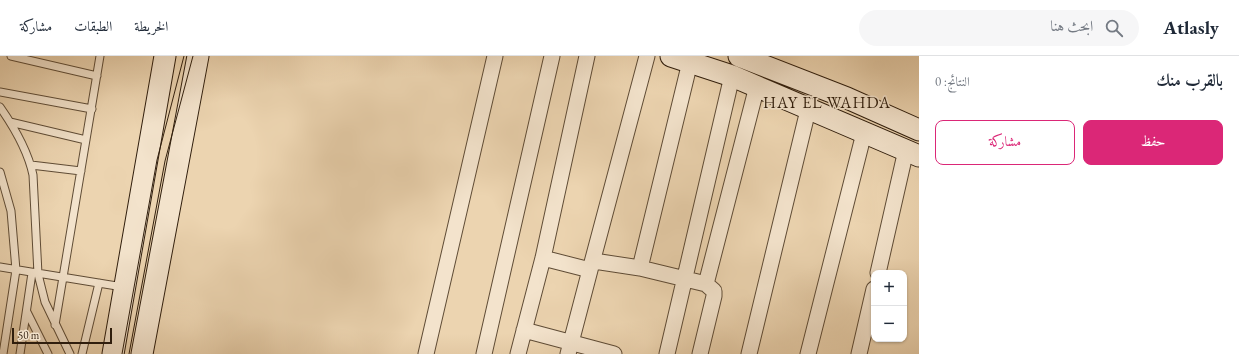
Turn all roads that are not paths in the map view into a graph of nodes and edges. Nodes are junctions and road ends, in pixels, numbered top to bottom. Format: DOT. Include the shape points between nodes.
graph roads {
  1 [pos="11,56"];
  2 [pos="100,56"];
  3 [pos="164,56"];
  4 [pos="198,56"];
  5 [pos="495,56"];
  6 [pos="552,56"];
  7 [pos="587,56"];
  8 [pos="647,56"];
  9 [pos="671,56"];
  10 [pos="739,56"];
  11 [pos="690,62"];
  12 [pos="97,76"];
  13 [pos="732,76"];
  14 [pos="757,86"];
  15 [pos="0,92"];
  16 [pos="0,107"];
  17 [pos="92,109"];
  18 [pos="808,110"];
  19 [pos="10,122"];
  20 [pos="919,130"];
  21 [pos="864,133"];
  22 [pos="86,140"];
  23 [pos="913,153"];
  24 [pos="31,165"];
  25 [pos="81,171"];
  26 [pos="0,172"];
  27 [pos="542,258"];
  28 [pos="592,265"];
  29 [pos="0,267"];
  30 [pos="640,268"];
  31 [pos="16,270"];
  32 [pos="879,270"];
  33 [pos="35,273"];
  34 [pos="62,277"];
  35 [pos="684,278"];
  36 [pos="99,283"];
  37 [pos="706,284"];
  38 [pos="125,288"];
  39 [pos="871,302"];
  40 [pos="27,312"];
  41 [pos="55,324"];
  42 [pos="524,330"];
  43 [pos="570,349"];
  44 [pos="3,354"];
  45 [pos="20,354"];
  46 [pos="48,354"];
  47 [pos="70,354"];
  48 [pos="82,354"];
  49 [pos="113,354"];
  50 [pos="142,354"];
  51 [pos="426,354"];
  52 [pos="484,354"];
  53 [pos="518,354"];
  54 [pos="614,354"];
  55 [pos="667,354"];
  56 [pos="700,354"];
  57 [pos="749,354"];
  58 [pos="808,354"];
  59 [pos="859,354"];
  1 -- 12 [label="lane"];
  2 -- 12 [label="lane"];
  3 -- 38 [label="street"];
  4 -- 50 [label="street"];
  5 -- 51 [label="street"];
  6 -- 52 [label="street"];
  7 -- 27 [label="street"];
  8 -- 28 [label="street"];
  9 -- 11 [label="street"];
  10 -- 20 [label="street" via="847,98"];
  11 -- 13 [label="street"];
  11 -- 30 [label="street"];
  12 -- 17 [label="lane"];
  13 -- 14 [label="street"];
  13 -- 35 [label="street"];
  14 -- 18 [label="street"];
  14 -- 37 [label="street"];
  15 -- 17 [label="lane"];
  16 -- 19 [label="lane"];
  17 -- 22 [label="lane"];
  18 -- 21 [label="street"];
  18 -- 57 [label="street"];
  19 -- 22 [label="lane"];
  19 -- 24 [label="lane"];
  21 -- 23 [label="street"];
  21 -- 58 [label="street"];
  22 -- 25 [label="lane"];
  23 -- 32 [label="street"];
  24 -- 25 [label="lane"];
  24 -- 33 [label="lane"];
  25 -- 34 [label="lane"];
  26 -- 31 [label="lane" via="11,211"];
  27 -- 28 [label="street"];
  27 -- 42 [label="street"];
  28 -- 30 [label="street"];
  28 -- 43 [label="street"];
  29 -- 31 [label="lane"];
  30 -- 35 [label="street"];
  31 -- 33 [label="lane"];
  31 -- 44 [label="lane"];
  33 -- 34 [label="lane"];
  33 -- 40 [label="lane"];
  33 -- 41 [label="lane"];
  34 -- 36 [label="lane"];
  34 -- 41 [label="lane"];
  35 -- 37 [label="street"];
  35 -- 55 [label="street"];
  36 -- 38 [label="lane"];
  36 -- 48 [label="lane"];
  37 -- 56 [label="street" via="714,291 714,296"];
  38 -- 49 [label="street"];
  39 -- 59 [label="street"];
  40 -- 45 [label="lane"];
  40 -- 46 [label="lane"];
  41 -- 47 [label="lane"];
  42 -- 43 [label="street"];
  42 -- 53 [label="street"];
  43 -- 54 [label="street"];
}
